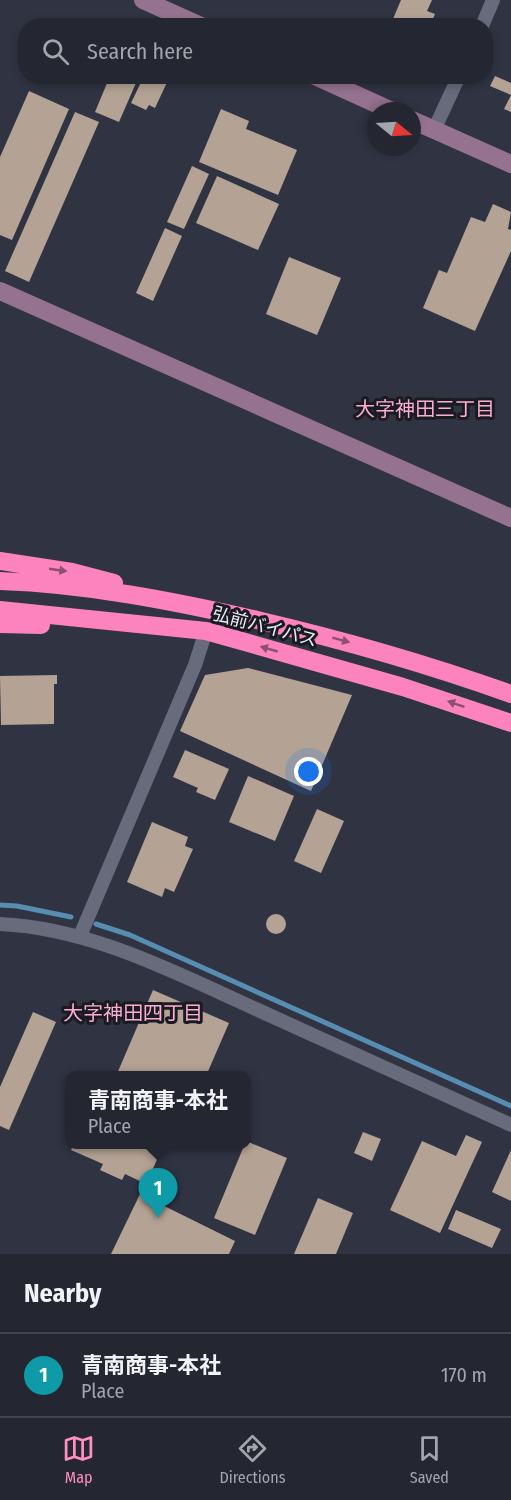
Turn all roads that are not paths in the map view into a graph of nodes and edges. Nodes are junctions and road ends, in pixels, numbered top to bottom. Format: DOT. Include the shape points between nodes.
graph roads {
  1 [pos="143,0"];
  2 [pos="493,0"];
  3 [pos="183,18"];
  4 [pos="485,18"];
  5 [pos="333,84"];
  6 [pos="455,84"];
  7 [pos="372,102"];
  8 [pos="421,124"];
  9 [pos="434,130"];
  10 [pos="511,164"];
  11 [pos="0,291"];
  12 [pos="511,518"];
  13 [pos="0,561"];
  14 [pos="0,581"];
  15 [pos="182,603"];
  16 [pos="0,610"];
  17 [pos="0,624"];
  18 [pos="169,627"];
  19 [pos="206,631"];
  20 [pos="511,694"];
  21 [pos="511,723"];
  22 [pos="0,924"];
  23 [pos="80,936"];
  24 [pos="511,1125"];
  1 -- 3 [label="street"];
  2 -- 4 [label="street"];
  5 -- 7 [label="street"];
  6 -- 9 [label="street"];
  8 -- 9 [label="street"];
  9 -- 10 [label="street"];
  11 -- 12 [label="street"];
  13 -- 15 [label="highway, one-way" via="72,572"];
  14 -- 15 [label="highway, 弘前バイパス" via="43,583"];
  15 -- 20 [label="highway, 弘前バイパス, one-way" via="341,640"];
  16 -- 18 [label="highway, 弘前バイパス"];
  17 -- 18 [label="highway"];
  18 -- 19 [label="highway, 弘前バイパス"];
  21 -- 19 [label="highway, 弘前バイパス, one-way" via="403,687"];
  19 -- 23 [label="street"];
  22 -- 23 [label="street"];
  23 -- 24 [label="street" via="178,974"];
}
